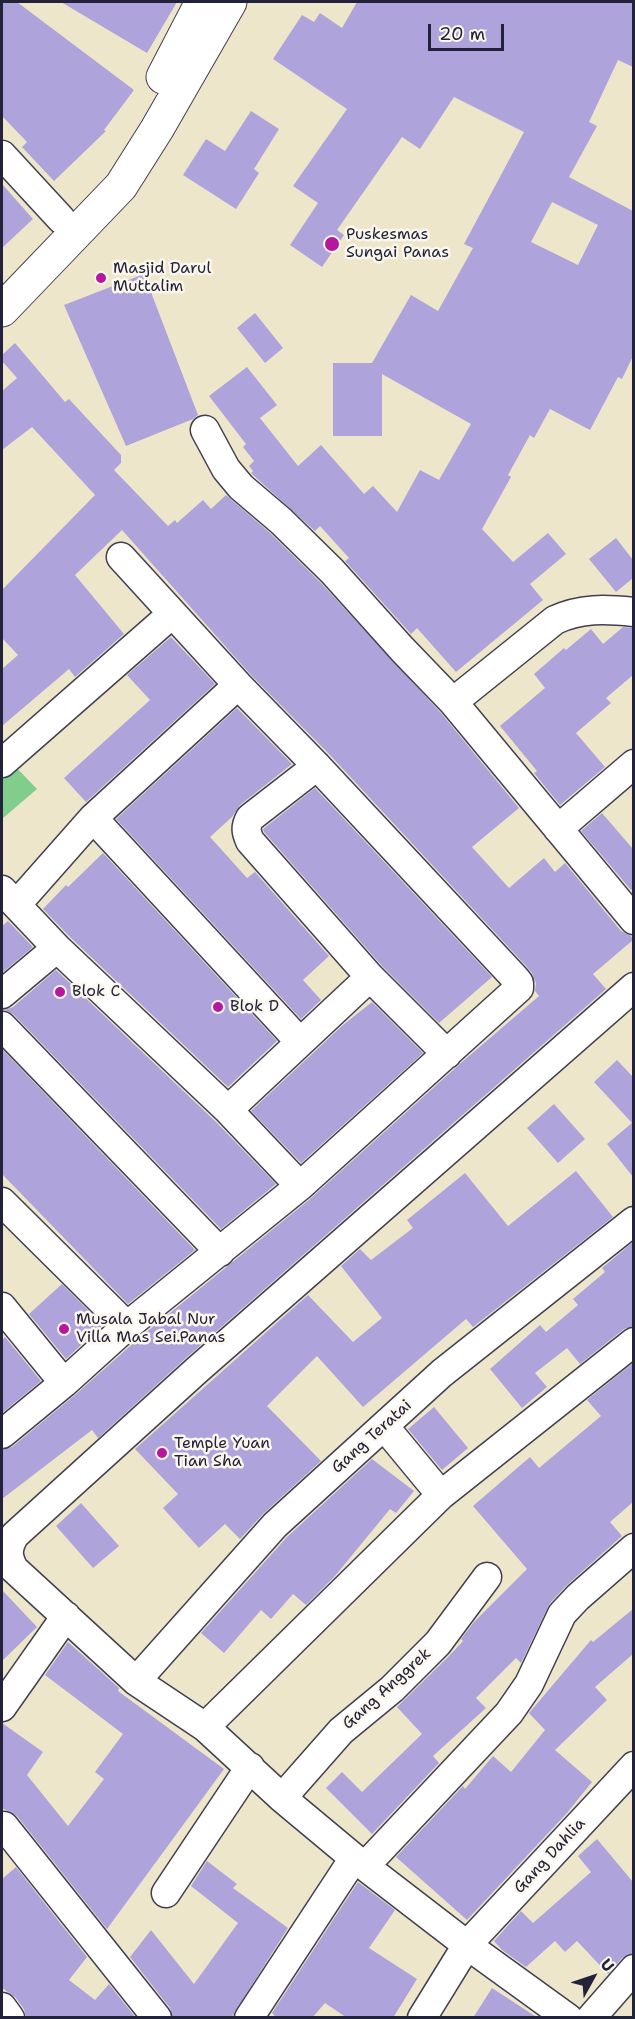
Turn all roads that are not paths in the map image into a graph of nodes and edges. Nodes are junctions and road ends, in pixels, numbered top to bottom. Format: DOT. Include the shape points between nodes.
graph roads {
  1 [pos="202,2"];
  2 [pos="230,2"];
  3 [pos="2,155"];
  4 [pos="61,219"];
  5 [pos="2,276"];
  6 [pos="2,310"];
  7 [pos="205,430"];
  8 [pos="121,557"];
  9 [pos="633,612"];
  10 [pos="172,614"];
  11 [pos="238,685"];
  12 [pos="453,702"];
  13 [pos="2,764"];
  14 [pos="633,764"];
  15 [pos="317,766"];
  16 [pos="93,818"];
  17 [pos="558,830"];
  18 [pos="9,897"];
  19 [pos="633,920"];
  20 [pos="57,948"];
  21 [pos="370,977"];
  22 [pos="633,987"];
  23 [pos="2,994"];
  24 [pos="2,1026"];
  25 [pos="300,1042"];
  26 [pos="447,1054"];
  27 [pos="228,1110"];
  28 [pos="300,1186"];
  29 [pos="2,1202"];
  30 [pos="633,1221"];
  31 [pos="220,1252"];
  32 [pos="2,1307"];
  33 [pos="127,1326"];
  34 [pos="633,1342"];
  35 [pos="64,1383"];
  36 [pos="384,1426"];
  37 [pos="2,1434"];
  38 [pos="441,1495"];
  39 [pos="8,1528"];
  40 [pos="633,1548"];
  41 [pos="488,1577"];
  42 [pos="66,1616"];
  43 [pos="136,1681"];
  44 [pos="2,1707"];
  45 [pos="205,1727"];
  46 [pos="633,1766"];
  47 [pos="250,1767"];
  48 [pos="282,1798"];
  49 [pos="2,1830"];
  50 [pos="359,1862"];
  51 [pos="166,1893"];
  52 [pos="467,1945"];
  53 [pos="633,1969"];
  54 [pos="2,2007"];
  55 [pos="10,2018"];
  56 [pos="157,2018"];
  57 [pos="249,2018"];
  58 [pos="422,2018"];
  59 [pos="568,2018"];
  60 [pos="591,2018"];
  1 -- 4 [label="main road" via="125,145"];
  2 -- 6 [label="main road" via="127,177"];
  3 -- 4 [label="street"];
  4 -- 5 [label="main road"];
  7 -- 12 [label="street" via="226,470 241,487 332,571"];
  8 -- 10 [label="street"];
  9 -- 12 [label="street" via="585,610 555,620"];
  10 -- 11 [label="street"];
  10 -- 13 [label="street"];
  11 -- 15 [label="street"];
  11 -- 16 [label="street"];
  12 -- 17 [label="street"];
  14 -- 17 [label="street"];
  15 -- 21 [label="street" via="250,818 246,834"];
  15 -- 26 [label="street" via="519,983 515,993"];
  16 -- 18 [label="street"];
  16 -- 25 [label="street"];
  17 -- 19 [label="street"];
  18 -- 20 [label="street"];
  20 -- 23 [label="street"];
  20 -- 27 [label="street"];
  21 -- 25 [label="street"];
  21 -- 26 [label="street"];
  22 -- 39 [label="street" via="197,1370"];
  24 -- 31 [label="street"];
  25 -- 27 [label="street"];
  26 -- 28 [label="street"];
  27 -- 28 [label="street"];
  28 -- 31 [label="street"];
  29 -- 33 [label="street"];
  30 -- 36 [label="street, Gang Teratai" via="442,1373"];
  31 -- 33 [label="street"];
  32 -- 35 [label="street"];
  33 -- 35 [label="street"];
  34 -- 38 [label="street"];
  35 -- 37 [label="street"];
  36 -- 38 [label="street"];
  36 -- 43 [label="street, Gang Teratai" via="275,1525"];
  38 -- 45 [label="street"];
  39 -- 42 [label="street" via="8,1558 14,1569"];
  40 -- 50 [label="street" via="562,1614 530,1684 509,1713"];
  41 -- 48 [label="street, Gang Anggrek" via="438,1643 392,1689 341,1731"];
  42 -- 43 [label="street"];
  42 -- 44 [label="street"];
  43 -- 45 [label="street"];
  45 -- 47 [label="street"];
  46 -- 52 [label="street, Gang Dahlia"];
  47 -- 48 [label="street"];
  47 -- 51 [label="street"];
  48 -- 50 [label="street"];
  49 -- 56 [label="street" via="4,1827"];
  50 -- 52 [label="street"];
  50 -- 57 [label="street"];
  52 -- 58 [label="street, Gang Dahlia"];
  52 -- 59 [label="street"];
  53 -- 60 [label="street"];
  54 -- 55 [label="street"];
}
